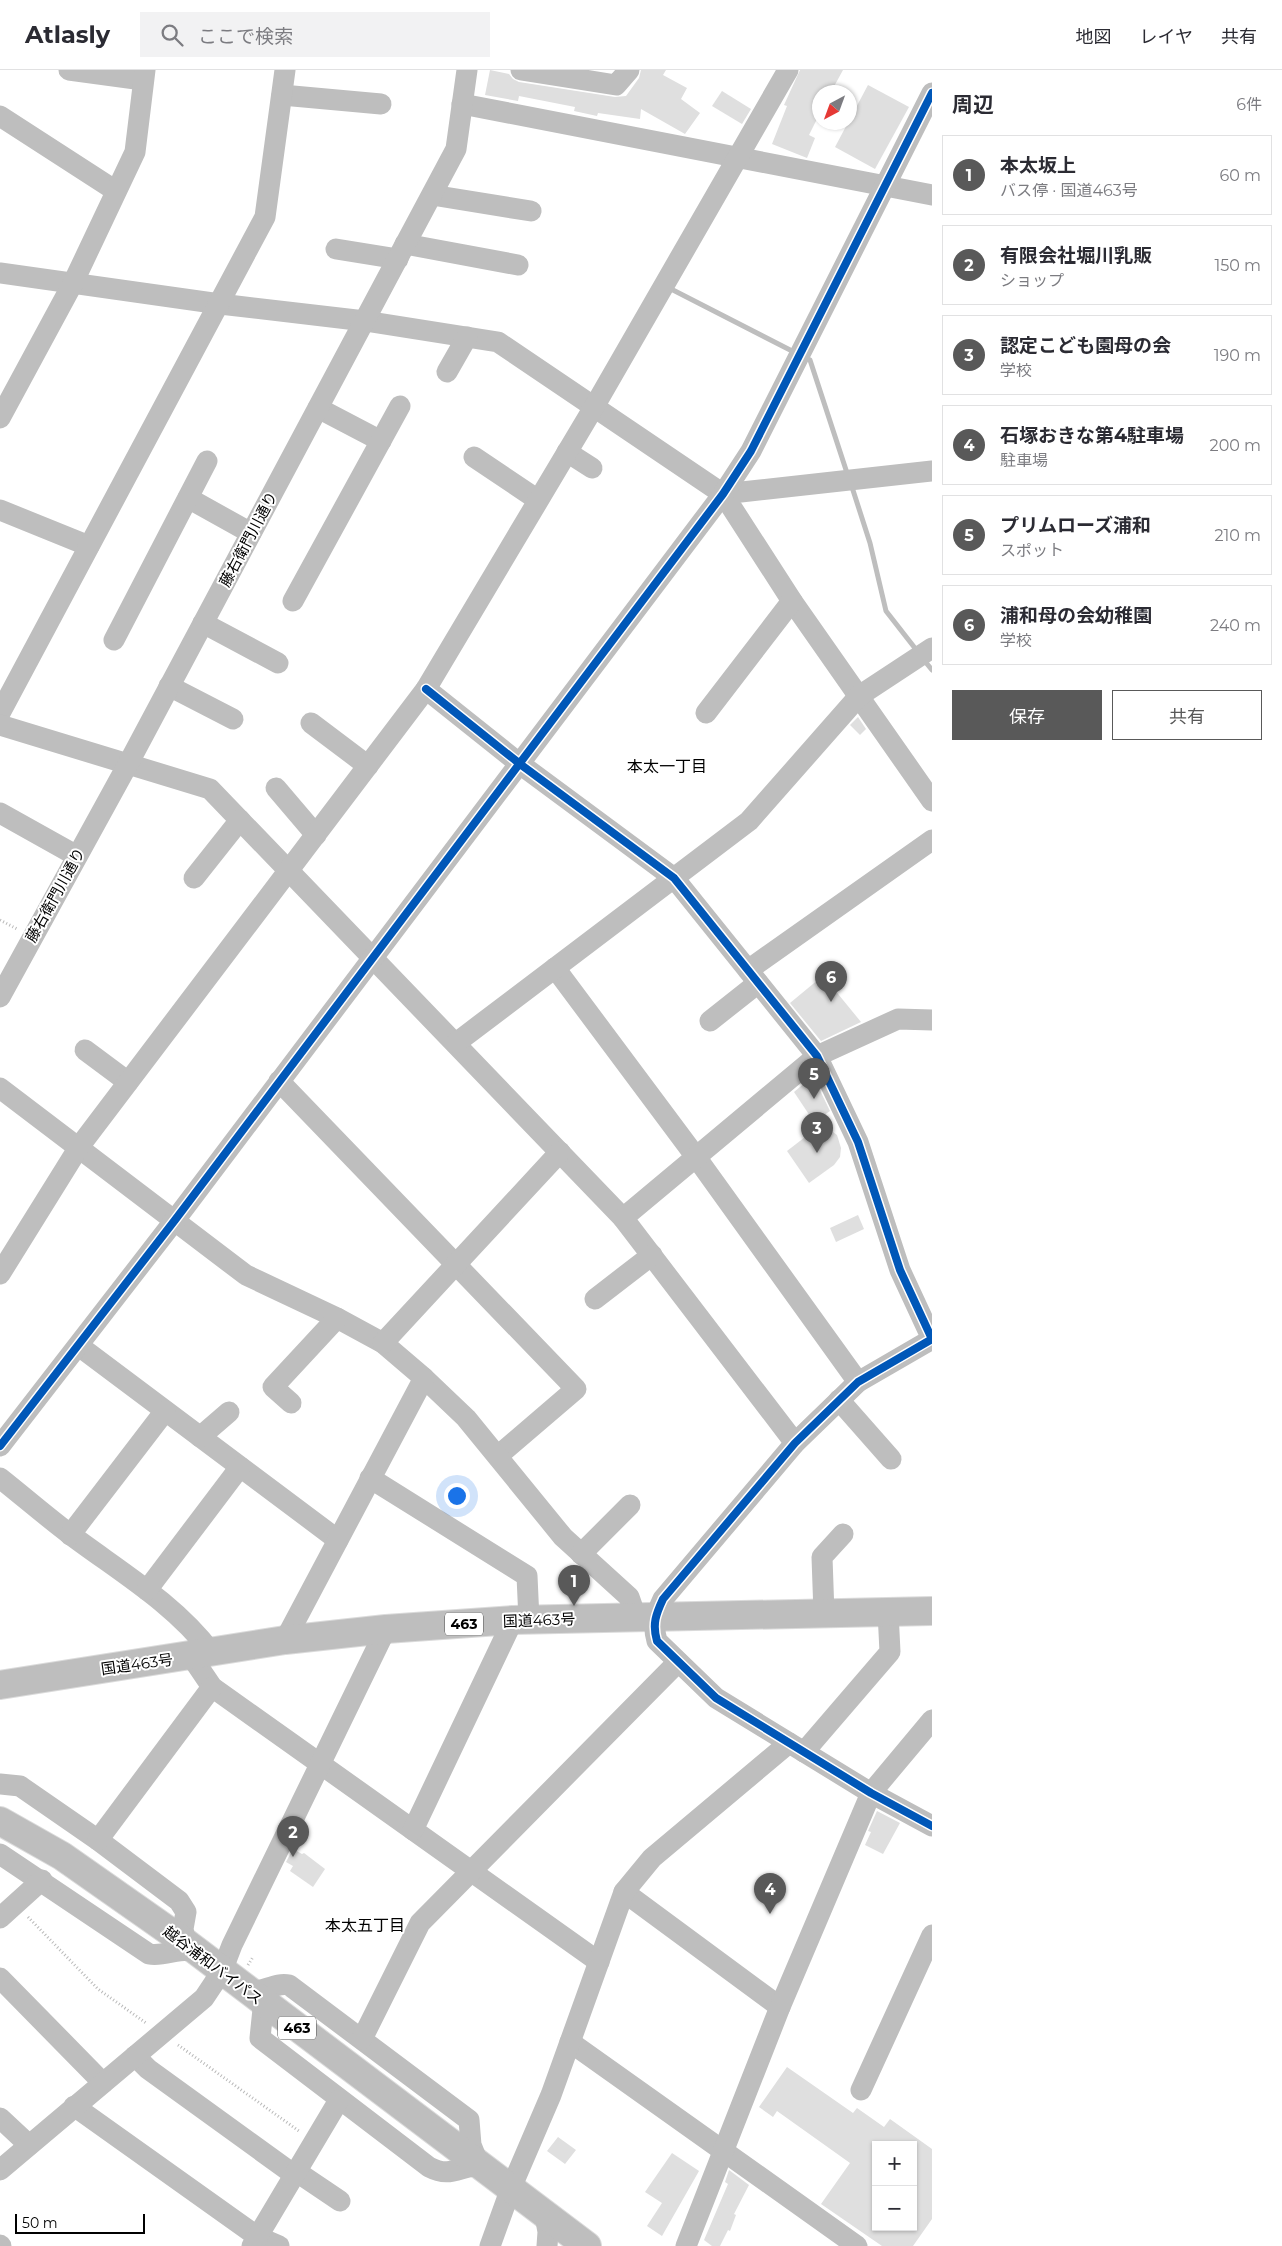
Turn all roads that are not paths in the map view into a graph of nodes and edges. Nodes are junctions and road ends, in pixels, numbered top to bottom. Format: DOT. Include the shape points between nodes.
graph roads {
  1 [pos="69,70"];
  2 [pos="285,70"];
  3 [pos="467,70"];
  4 [pos="521,70"];
  5 [pos="629,70"];
  6 [pos="788,70"];
  7 [pos="144,75"];
  8 [pos="932,93"];
  9 [pos="282,95"];
  10 [pos="381,104"];
  11 [pos="462,104"];
  12 [pos="0,116"];
  13 [pos="738,158"];
  14 [pos="884,186"];
  15 [pos="116,191"];
  16 [pos="432,195"];
  17 [pos="932,195"];
  18 [pos="532,212"];
  19 [pos="336,249"];
  20 [pos="402,252"];
  21 [pos="518,265"];
  22 [pos="0,272"];
  23 [pos="73,283"];
  24 [pos="220,304"];
  25 [pos="365,321"];
  26 [pos="467,337"];
  27 [pos="446,372"];
  28 [pos="400,406"];
  29 [pos="594,407"];
  30 [pos="318,408"];
  31 [pos="0,418"];
  32 [pos="381,441"];
  33 [pos="567,452"];
  34 [pos="474,457"];
  35 [pos="207,461"];
  36 [pos="592,468"];
  37 [pos="932,471"];
  38 [pos="723,494"];
  39 [pos="188,498"];
  40 [pos="538,500"];
  41 [pos="0,510"];
  42 [pos="251,533"];
  43 [pos="89,546"];
  44 [pos="293,601"];
  45 [pos="792,602"];
  46 [pos="204,623"];
  47 [pos="114,640"];
  48 [pos="932,648"];
  49 [pos="278,664"];
  50 [pos="169,686"];
  51 [pos="426,689"];
  52 [pos="859,696"];
  53 [pos="0,713"];
  54 [pos="706,713"];
  55 [pos="233,719"];
  56 [pos="311,723"];
  57 [pos="0,725"];
  58 [pos="128,764"];
  59 [pos="520,764"];
  60 [pos="368,766"];
  61 [pos="276,788"];
  62 [pos="932,801"];
  63 [pos="0,813"];
  64 [pos="240,820"];
  65 [pos="316,835"];
  66 [pos="932,840"];
  67 [pos="76,856"];
  68 [pos="289,870"];
  69 [pos="194,878"];
  70 [pos="674,878"];
  71 [pos="372,956"];
  72 [pos="555,968"];
  73 [pos="753,976"];
  74 [pos="0,998"];
  75 [pos="932,1020"];
  76 [pos="710,1021"];
  77 [pos="456,1044"];
  78 [pos="85,1050"];
  79 [pos="817,1056"];
  80 [pos="279,1081"];
  81 [pos="128,1082"];
  82 [pos="0,1088"];
  83 [pos="80,1147"];
  84 [pos="560,1152"];
  85 [pos="696,1157"];
  86 [pos="623,1218"];
  87 [pos="175,1220"];
  88 [pos="652,1255"];
  89 [pos="456,1264"];
  90 [pos="0,1274"];
  91 [pos="595,1299"];
  92 [pos="337,1318"];
  93 [pos="383,1343"];
  94 [pos="79,1346"];
  95 [pos="424,1378"];
  96 [pos="858,1382"];
  97 [pos="839,1400"];
  98 [pos="291,1403"];
  99 [pos="165,1411"];
  100 [pos="229,1412"];
  101 [pos="200,1437"];
  102 [pos="794,1443"];
  103 [pos="0,1446"];
  104 [pos="499,1455"];
  105 [pos="891,1459"];
  106 [pos="240,1467"];
  107 [pos="0,1478"];
  108 [pos="370,1478"];
  109 [pos="630,1505"];
  110 [pos="70,1534"];
  111 [pos="843,1534"];
  112 [pos="338,1540"];
  113 [pos="581,1554"];
  114 [pos="147,1590"];
  115 [pos="932,1611"];
  116 [pos="888,1612"];
  117 [pos="824,1614"];
  118 [pos="646,1616"];
  119 [pos="521,1620"];
  120 [pos="386,1630"];
  121 [pos="285,1640"];
  122 [pos="201,1654"];
  123 [pos="678,1662"];
  124 [pos="0,1685"];
  125 [pos="212,1687"];
  126 [pos="932,1720"];
  127 [pos="797,1748"];
  128 [pos="320,1764"];
  129 [pos="0,1784"];
  130 [pos="870,1794"];
  131 [pos="0,1820"];
  132 [pos="932,1826"];
  133 [pos="413,1830"];
  134 [pos="98,1840"];
  135 [pos="0,1854"];
  136 [pos="471,1872"];
  137 [pos="42,1880"];
  138 [pos="624,1892"];
  139 [pos="0,1918"];
  140 [pos="932,1935"];
  141 [pos="191,1947"];
  142 [pos="598,1962"];
  143 [pos="222,1972"];
  144 [pos="0,1978"];
  145 [pos="255,1996"];
  146 [pos="780,2007"];
  147 [pos="362,2039"];
  148 [pos="570,2042"];
  149 [pos="135,2056"];
  150 [pos="103,2083"];
  151 [pos="861,2090"];
  152 [pos="339,2100"];
  153 [pos="74,2106"];
  154 [pos="0,2118"];
  155 [pos="29,2145"];
  156 [pos="722,2150"];
  157 [pos="479,2165"];
  158 [pos="0,2170"];
  159 [pos="297,2172"];
  160 [pos="511,2188"];
  161 [pos="340,2202"];
  162 [pos="546,2215"];
  163 [pos="255,2241"];
  164 [pos="279,2246"];
  165 [pos="490,2246"];
  166 [pos="547,2246"];
  167 [pos="587,2246"];
  168 [pos="686,2246"];
  169 [pos="857,2246"];
  1 -- 7 [label="street"];
  2 -- 9 [label="street"];
  3 -- 11 [label="street, 藤右衛門川通り"];
  4 -- 5 [label="street" via="616,84"];
  6 -- 13 [label="street"];
  7 -- 15 [label="street" via="135,152"];
  8 -- 14 [label="street"];
  9 -- 10 [label="street"];
  9 -- 24 [label="street" via="265,217"];
  11 -- 13 [label="street"];
  11 -- 16 [label="street, 藤右衛門川通り" via="456,149"];
  12 -- 15 [label="street"];
  13 -- 14 [label="street"];
  13 -- 29 [label="street"];
  14 -- 17 [label="street"];
  14 -- 38 [label="street" via="751,451"];
  15 -- 23 [label="street"];
  16 -- 18 [label="street"];
  16 -- 20 [label="street, 藤右衛門川通り"];
  19 -- 20 [label="street"];
  20 -- 21 [label="street"];
  20 -- 25 [label="street, 藤右衛門川通り"];
  22 -- 23 [label="street"];
  23 -- 24 [label="street"];
  23 -- 31 [label="street"];
  24 -- 25 [label="street"];
  24 -- 43 [label="street"];
  25 -- 26 [label="street"];
  25 -- 30 [label="street, 藤右衛門川通り"];
  26 -- 27 [label="street"];
  26 -- 29 [label="street" via="498,342"];
  28 -- 32 [label="street"];
  29 -- 33 [label="street"];
  29 -- 38 [label="street"];
  30 -- 32 [label="street"];
  30 -- 42 [label="street, 藤右衛門川通り"];
  32 -- 44 [label="street"];
  33 -- 36 [label="street"];
  33 -- 40 [label="street"];
  34 -- 40 [label="street"];
  35 -- 39 [label="street"];
  37 -- 38 [label="street"];
  38 -- 45 [label="street"];
  38 -- 59 [label="street"];
  39 -- 42 [label="street"];
  39 -- 47 [label="street"];
  40 -- 51 [label="street"];
  41 -- 43 [label="street"];
  42 -- 46 [label="street, 藤右衛門川通り"];
  43 -- 53 [label="street"];
  45 -- 52 [label="street"];
  45 -- 54 [label="street"];
  46 -- 49 [label="street"];
  46 -- 50 [label="street, 藤右衛門川通り"];
  48 -- 52 [label="street"];
  50 -- 55 [label="street"];
  50 -- 58 [label="street, 藤右衛門川通り"];
  51 -- 59 [label="street"];
  51 -- 60 [label="street"];
  52 -- 62 [label="street"];
  52 -- 70 [label="street" via="748,821"];
  56 -- 60 [label="street"];
  57 -- 58 [label="street"];
  58 -- 64 [label="street" via="210,789"];
  58 -- 67 [label="street, 藤右衛門川通り"];
  59 -- 70 [label="street"];
  59 -- 71 [label="street"];
  60 -- 65 [label="street"];
  61 -- 65 [label="street"];
  63 -- 67 [label="street"];
  64 -- 68 [label="street"];
  64 -- 69 [label="street"];
  65 -- 68 [label="street"];
  66 -- 73 [label="street"];
  67 -- 74 [label="street, 藤右衛門川通り"];
  68 -- 71 [label="street"];
  68 -- 81 [label="street"];
  70 -- 72 [label="street"];
  70 -- 73 [label="street"];
  71 -- 77 [label="street"];
  71 -- 80 [label="street"];
  72 -- 77 [label="street"];
  72 -- 85 [label="street"];
  73 -- 76 [label="street"];
  73 -- 79 [label="street"];
  75 -- 79 [label="street" via="898,1019"];
  77 -- 84 [label="street"];
  78 -- 81 [label="street"];
  79 -- 85 [label="street"];
  79 -- 96 [label="street" via="858,1142 900,1270 932,1340"];
  80 -- 87 [label="street"];
  80 -- 89 [label="street"];
  81 -- 83 [label="street"];
  82 -- 83 [label="street"];
  83 -- 87 [label="street"];
  83 -- 90 [label="street"];
  84 -- 86 [label="street"];
  84 -- 89 [label="street"];
  85 -- 86 [label="street"];
  85 -- 96 [label="street"];
  86 -- 88 [label="street"];
  87 -- 92 [label="street" via="246,1275"];
  87 -- 94 [label="street"];
  88 -- 91 [label="street"];
  88 -- 102 [label="street"];
  89 -- 93 [label="street"];
  89 -- 104 [label="street" via="576,1389"];
  92 -- 93 [label="street"];
  92 -- 98 [label="street" via="273,1387"];
  93 -- 95 [label="street"];
  94 -- 99 [label="street"];
  94 -- 103 [label="street"];
  95 -- 104 [label="street"];
  95 -- 108 [label="street"];
  96 -- 97 [label="street"];
  97 -- 102 [label="street"];
  97 -- 105 [label="street"];
  99 -- 101 [label="street"];
  99 -- 110 [label="street"];
  100 -- 101 [label="street"];
  101 -- 106 [label="street"];
  102 -- 118 [label="street"];
  104 -- 113 [label="street" via="562,1538"];
  106 -- 112 [label="street"];
  106 -- 114 [label="street"];
  107 -- 110 [label="street"];
  108 -- 112 [label="street"];
  108 -- 119 [label="street" via="527,1576"];
  109 -- 113 [label="street"];
  110 -- 114 [label="street"];
  111 -- 117 [label="street" via="822,1558"];
  112 -- 121 [label="street"];
  113 -- 118 [label="street"];
  114 -- 122 [label="street" via="200,1637"];
  115 -- 116 [label="highway, 国道463号 / 463"];
  116 -- 117 [label="highway, 国道463号 / 463"];
  116 -- 127 [label="street" via="890,1652"];
  117 -- 118 [label="highway, 国道463号 / 463"];
  118 -- 119 [label="highway, 国道463号 / 463"];
  118 -- 123 [label="street" via="657,1641"];
  119 -- 120 [label="highway, 国道463号 / 463"];
  119 -- 133 [label="street"];
  120 -- 121 [label="highway, 国道463号 / 463"];
  120 -- 128 [label="street"];
  121 -- 122 [label="highway, 国道463号 / 463"];
  122 -- 124 [label="highway, 国道463号 / 463"];
  122 -- 125 [label="street"];
  123 -- 127 [label="street" via="716,1698"];
  123 -- 136 [label="street"];
  125 -- 128 [label="street"];
  125 -- 134 [label="street"];
  126 -- 130 [label="street"];
  127 -- 130 [label="street"];
  127 -- 138 [label="street" via="652,1858"];
  128 -- 133 [label="street"];
  128 -- 143 [label="street"];
  129 -- 134 [label="street" via="20,1786"];
  130 -- 132 [label="street"];
  130 -- 146 [label="street"];
  131 -- 141 [label="highway, 越谷浦和バイパス / 463" via="62,1856"];
  133 -- 136 [label="street"];
  134 -- 141 [label="street" via="184,1906 183,1928"];
  135 -- 137 [label="street"];
  136 -- 142 [label="street"];
  136 -- 147 [label="street" via="420,1923"];
  137 -- 139 [label="street"];
  137 -- 141 [label="street" via="149,1954"];
  138 -- 142 [label="street"];
  138 -- 146 [label="street"];
  140 -- 151 [label="street"];
  141 -- 143 [label="highway, 越谷浦和バイパス / 463"];
  142 -- 148 [label="street"];
  143 -- 145 [label="highway, 越谷浦和バイパス / 463"];
  143 -- 149 [label="street" via="196,2007"];
  144 -- 150 [label="street"];
  145 -- 147 [label="street" via="283,1984 289,1985"];
  145 -- 152 [label="street" via="263,2010 260,2038"];
  145 -- 157 [label="highway, 越谷浦和バイパス / 463"];
  146 -- 156 [label="street"];
  147 -- 157 [label="street" via="469,2120 471,2145"];
  148 -- 156 [label="street"];
  148 -- 160 [label="street" via="551,2096"];
  149 -- 150 [label="street"];
  149 -- 159 [label="street" via="148,2069 289,2171"];
  150 -- 153 [label="street"];
  152 -- 157 [label="street" via="440,2173"];
  152 -- 159 [label="street"];
  153 -- 155 [label="street"];
  153 -- 163 [label="street"];
  154 -- 155 [label="street"];
  155 -- 158 [label="street"];
  156 -- 168 [label="street"];
  156 -- 169 [label="street"];
  157 -- 160 [label="highway, 越谷浦和バイパス / 463"];
  159 -- 161 [label="street"];
  159 -- 163 [label="street"];
  160 -- 162 [label="highway, 越谷浦和バイパス / 463"];
  160 -- 165 [label="street"];
  162 -- 166 [label="street"];
  162 -- 167 [label="highway, 越谷浦和バイパス / 463"];
  163 -- 164 [label="street"];
}
